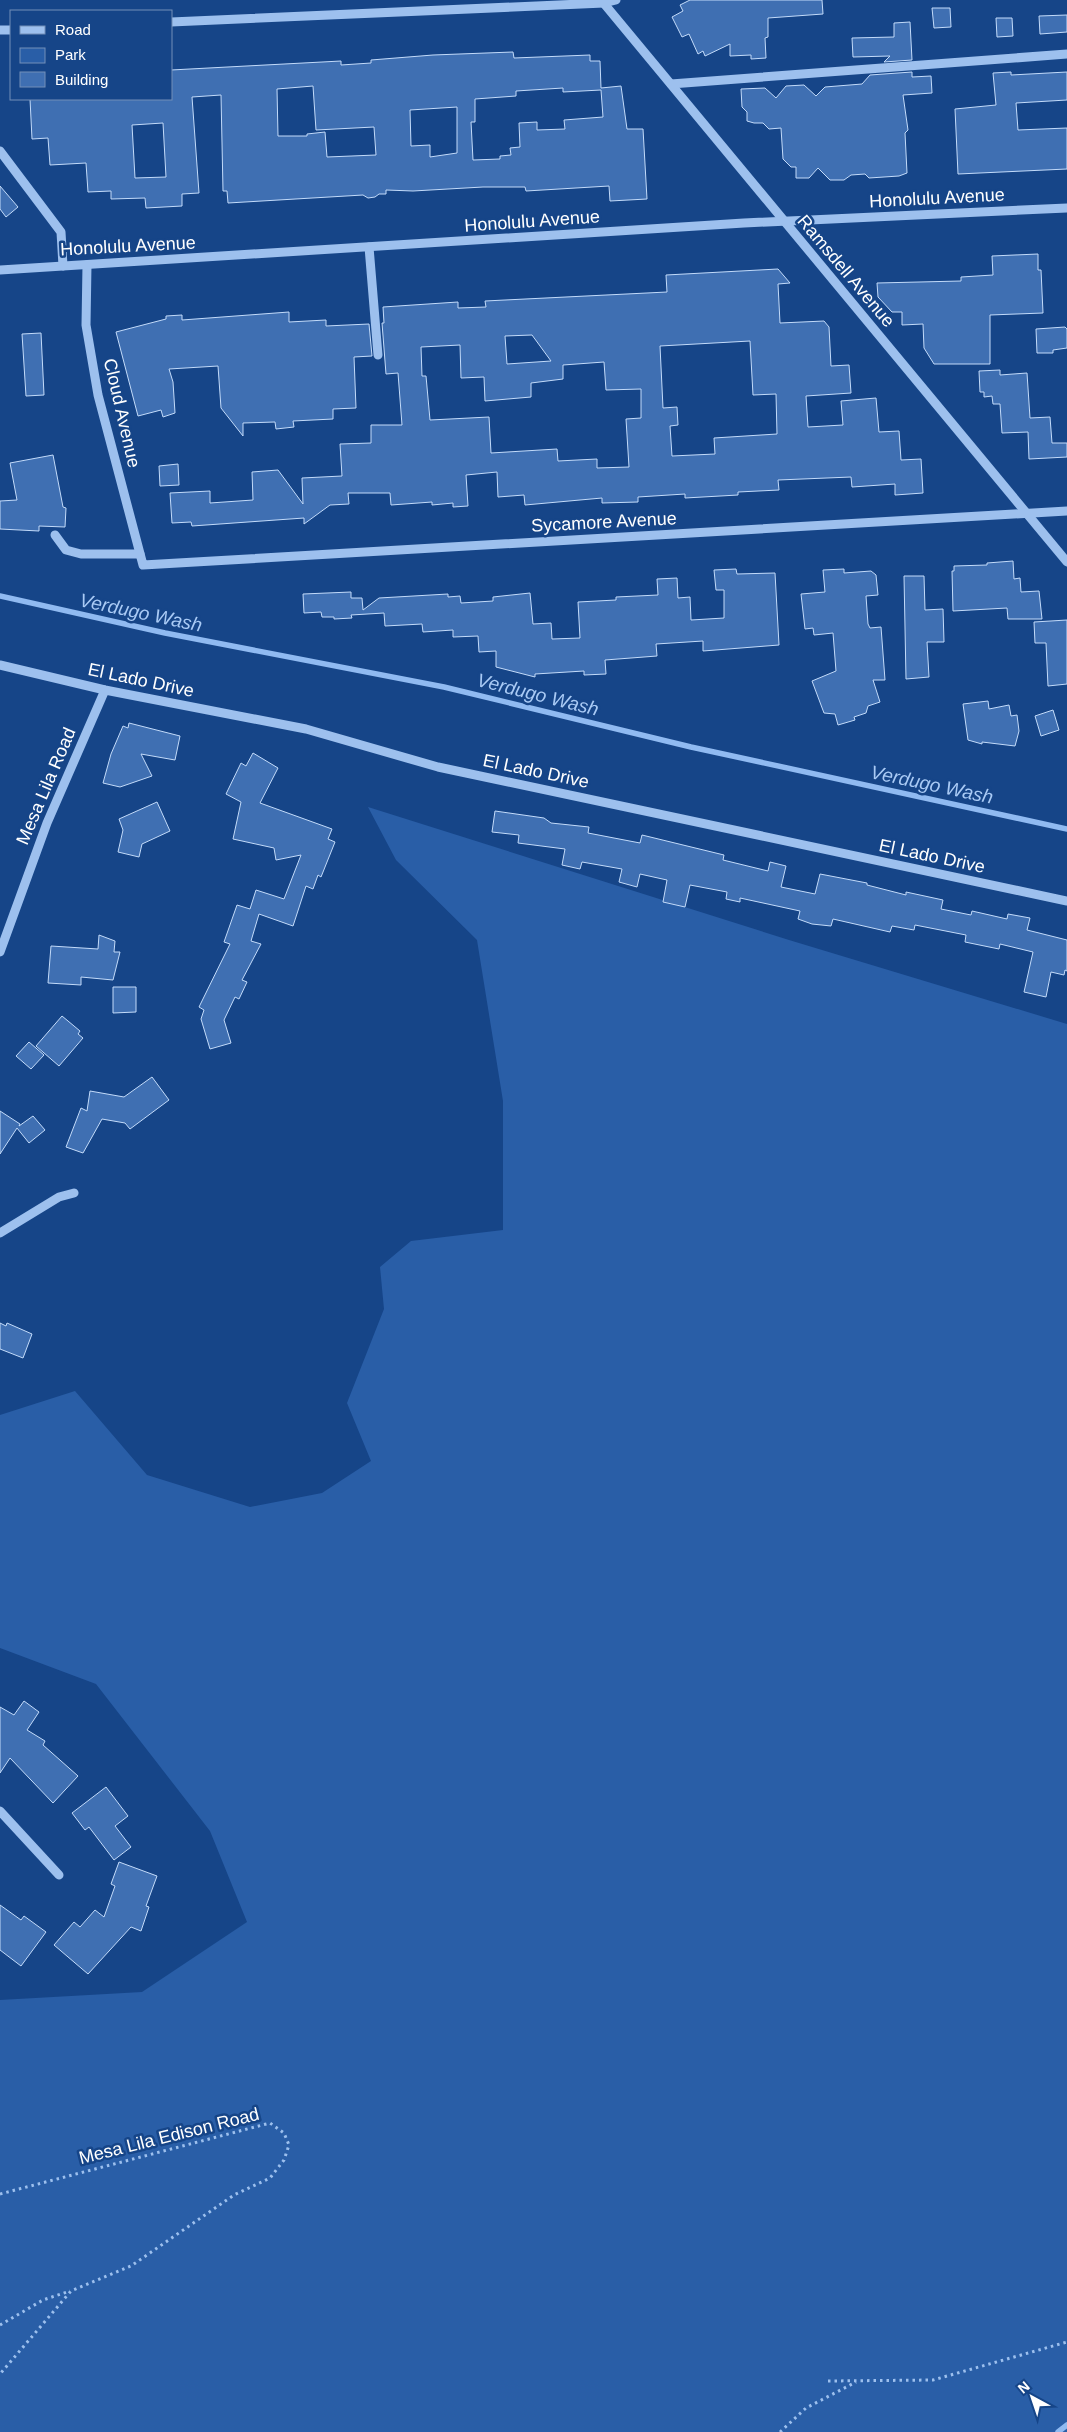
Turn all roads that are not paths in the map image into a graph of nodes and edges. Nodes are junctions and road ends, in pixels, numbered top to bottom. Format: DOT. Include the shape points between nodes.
graph roads {
  1 [pos="616,0"];
  2 [pos="602,2"];
  3 [pos="172,22"];
  4 [pos="1067,54"];
  5 [pos="671,84"];
  6 [pos="0,151"];
  7 [pos="1067,208"];
  8 [pos="783,222"];
  9 [pos="369,247"];
  10 [pos="86,265"];
  11 [pos="63,266"];
  12 [pos="0,270"];
  13 [pos="378,355"];
  14 [pos="1067,511"];
  15 [pos="1028,513"];
  16 [pos="55,535"];
  17 [pos="140,554"];
  18 [pos="1067,562"];
  19 [pos="143,565"];
  20 [pos="0,664"];
  21 [pos="104,690"];
  22 [pos="1067,901"];
  23 [pos="0,952"];
  24 [pos="74,1193"];
  25 [pos="0,1233"];
  26 [pos="0,1811"];
  27 [pos="59,1875"];
  1 -- 2 [label="street"];
  2 -- 3 [label="street"];
  2 -- 5 [label="street, Ramsdell Avenue"];
  4 -- 5 [label="street"];
  5 -- 8 [label="street, Ramsdell Avenue"];
  6 -- 11 [label="street" via="61,232"];
  7 -- 8 [label="street, Honolulu Avenue"];
  8 -- 9 [label="street, Honolulu Avenue"];
  8 -- 15 [label="street, Ramsdell Avenue"];
  9 -- 10 [label="street, Honolulu Avenue"];
  9 -- 13 [label="street"];
  10 -- 11 [label="street, Honolulu Avenue"];
  10 -- 17 [label="street, Cloud Avenue" via="86,325 97,386"];
  11 -- 12 [label="street, Honolulu Avenue"];
  14 -- 15 [label="street, Sycamore Avenue"];
  15 -- 18 [label="street, Ramsdell Avenue"];
  15 -- 19 [label="street, Sycamore Avenue"];
  16 -- 17 [label="street" via="66,550 81,554"];
  17 -- 19 [label="street, Cloud Avenue"];
  20 -- 21 [label="street, El Lado Drive"];
  21 -- 22 [label="street, El Lado Drive" via="306,729 438,766"];
  21 -- 23 [label="street, Mesa Lila Road" via="47,823"];
  24 -- 25 [label="street" via="59,1197"];
  26 -- 27 [label="street"];
}
